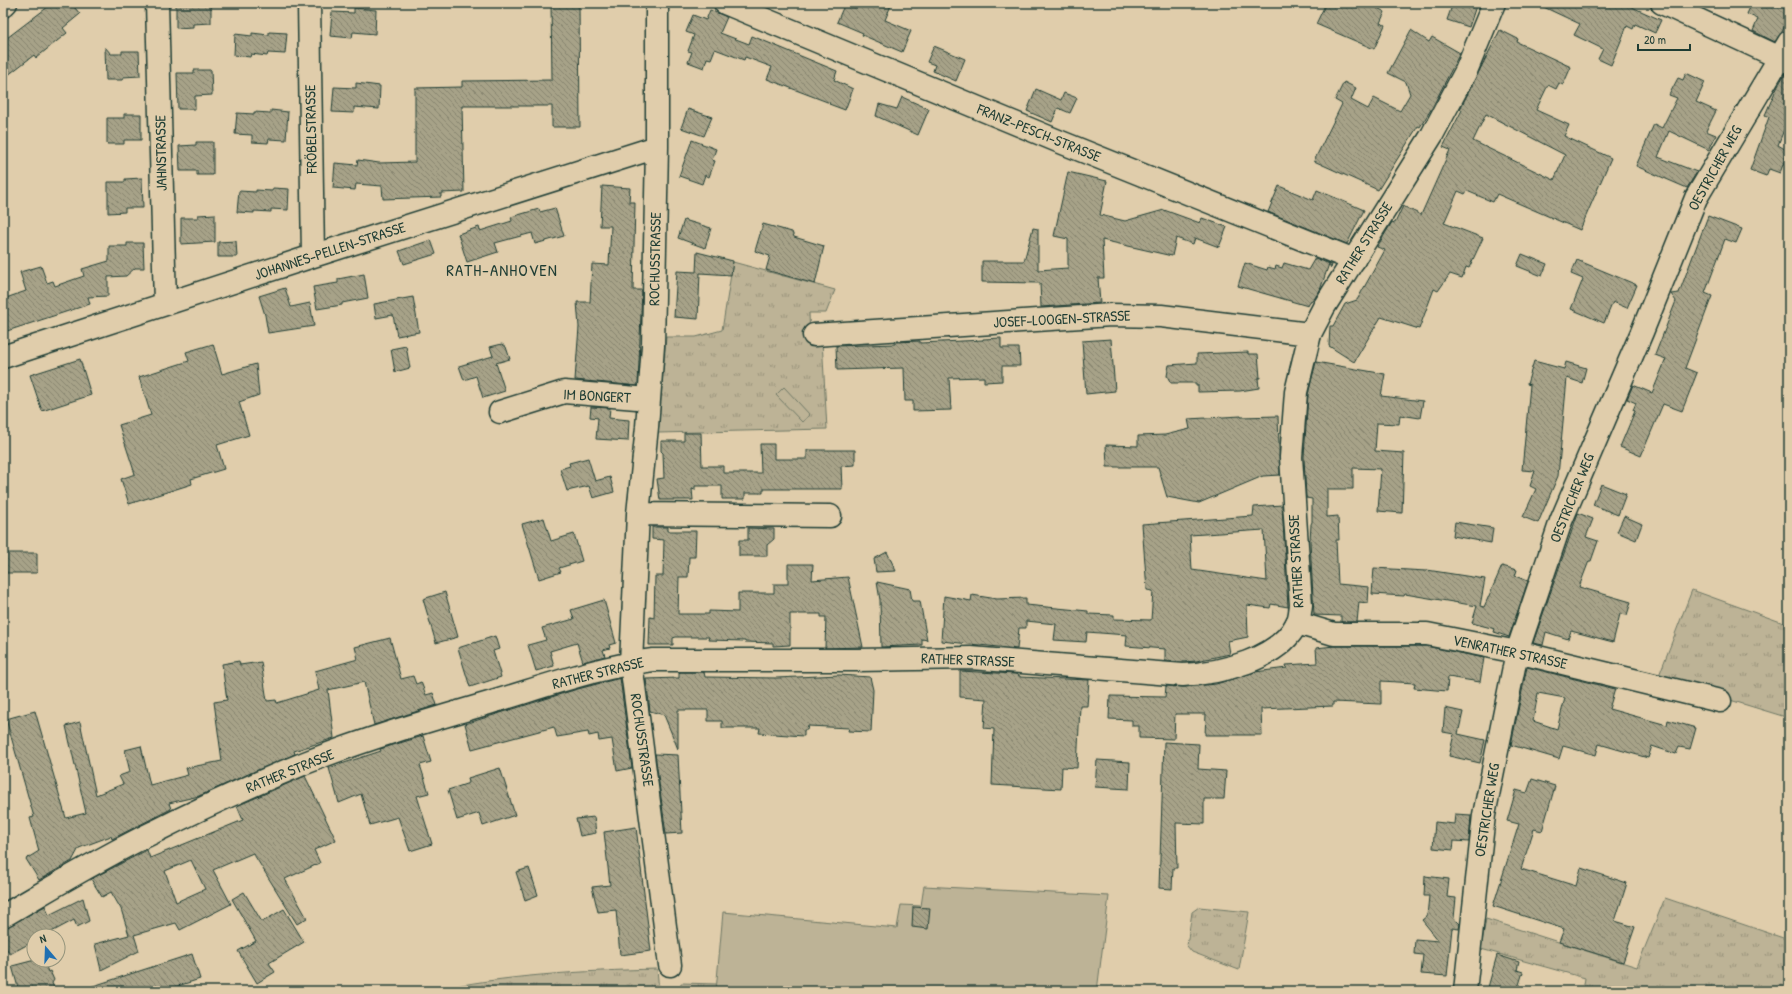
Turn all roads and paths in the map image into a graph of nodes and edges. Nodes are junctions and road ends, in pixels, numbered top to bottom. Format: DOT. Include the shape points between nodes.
graph roads {
  1 [pos="6,3"];
  2 [pos="158,3"];
  3 [pos="309,3"];
  4 [pos="657,3"];
  5 [pos="725,3"];
  6 [pos="1494,3"];
  7 [pos="1662,3"];
  8 [pos="3,6"];
  9 [pos="1786,54"];
  10 [pos="657,147"];
  11 [pos="313,256"];
  12 [pos="1354,260"];
  13 [pos="165,304"];
  14 [pos="1310,334"];
  15 [pos="814,335"];
  16 [pos="3,357"];
  17 [pos="649,399"];
  18 [pos="500,412"];
  19 [pos="638,514"];
  20 [pos="830,516"];
  21 [pos="1297,623"];
  22 [pos="1517,652"];
  23 [pos="631,663"];
  24 [pos="1720,701"];
  25 [pos="3,916"];
  26 [pos="670,965"];
  27 [pos="1465,991"];
  1 -- 8 [label="street"];
  2 -- 13 [label="street, JAHNSTRASSE"];
  3 -- 11 [label="street, FRÖBELSTRASSE"];
  4 -- 10 [label="street, ROCHUSSTRASSE"];
  5 -- 12 [label="street, FRANZ-PESCH-STRASSE"];
  6 -- 12 [label="street, RATHER STRASSE" via="1466,71 1432,134"];
  7 -- 9 [label="street"];
  9 -- 22 [label="street, OESTRICHER WEG" via="1696,198 1561,521"];
  10 -- 11 [label="street, JOHANNES-PELLEN-STRASSE"];
  10 -- 17 [label="street, ROCHUSSTRASSE" via="653,346"];
  11 -- 13 [label="street, JOHANNES-PELLEN-STRASSE"];
  12 -- 14 [label="street, RATHER STRASSE"];
  13 -- 16 [label="street, JOHANNES-PELLEN-STRASSE"];
  14 -- 15 [label="street, JOSEF-LOOGEN-STRASSE" via="1161,316 1111,315"];
  14 -- 21 [label="street, RATHER STRASSE" via="1296,392 1290,457 1301,605"];
  17 -- 18 [label="street, IM BONGERT" via="564,392"];
  17 -- 19 [label="street, ROCHUSSTRASSE"];
  19 -- 20 [label="street"];
  19 -- 23 [label="street, ROCHUSSTRASSE"];
  21 -- 22 [label="street, VENRATHER STRASSE" via="1334,634 1427,634"];
  21 -- 23 [label="street, RATHER STRASSE" via="1287,637 1271,650 1228,669 1206,674 1183,675 971,658 653,660"];
  22 -- 24 [label="street, VENRATHER STRASSE"];
  22 -- 27 [label="street, OESTRICHER WEG" via="1484,815"];
  23 -- 25 [label="street, RATHER STRASSE" via="481,705 306,763 153,832"];
  23 -- 26 [label="street, ROCHUSSTRASSE"];
}
